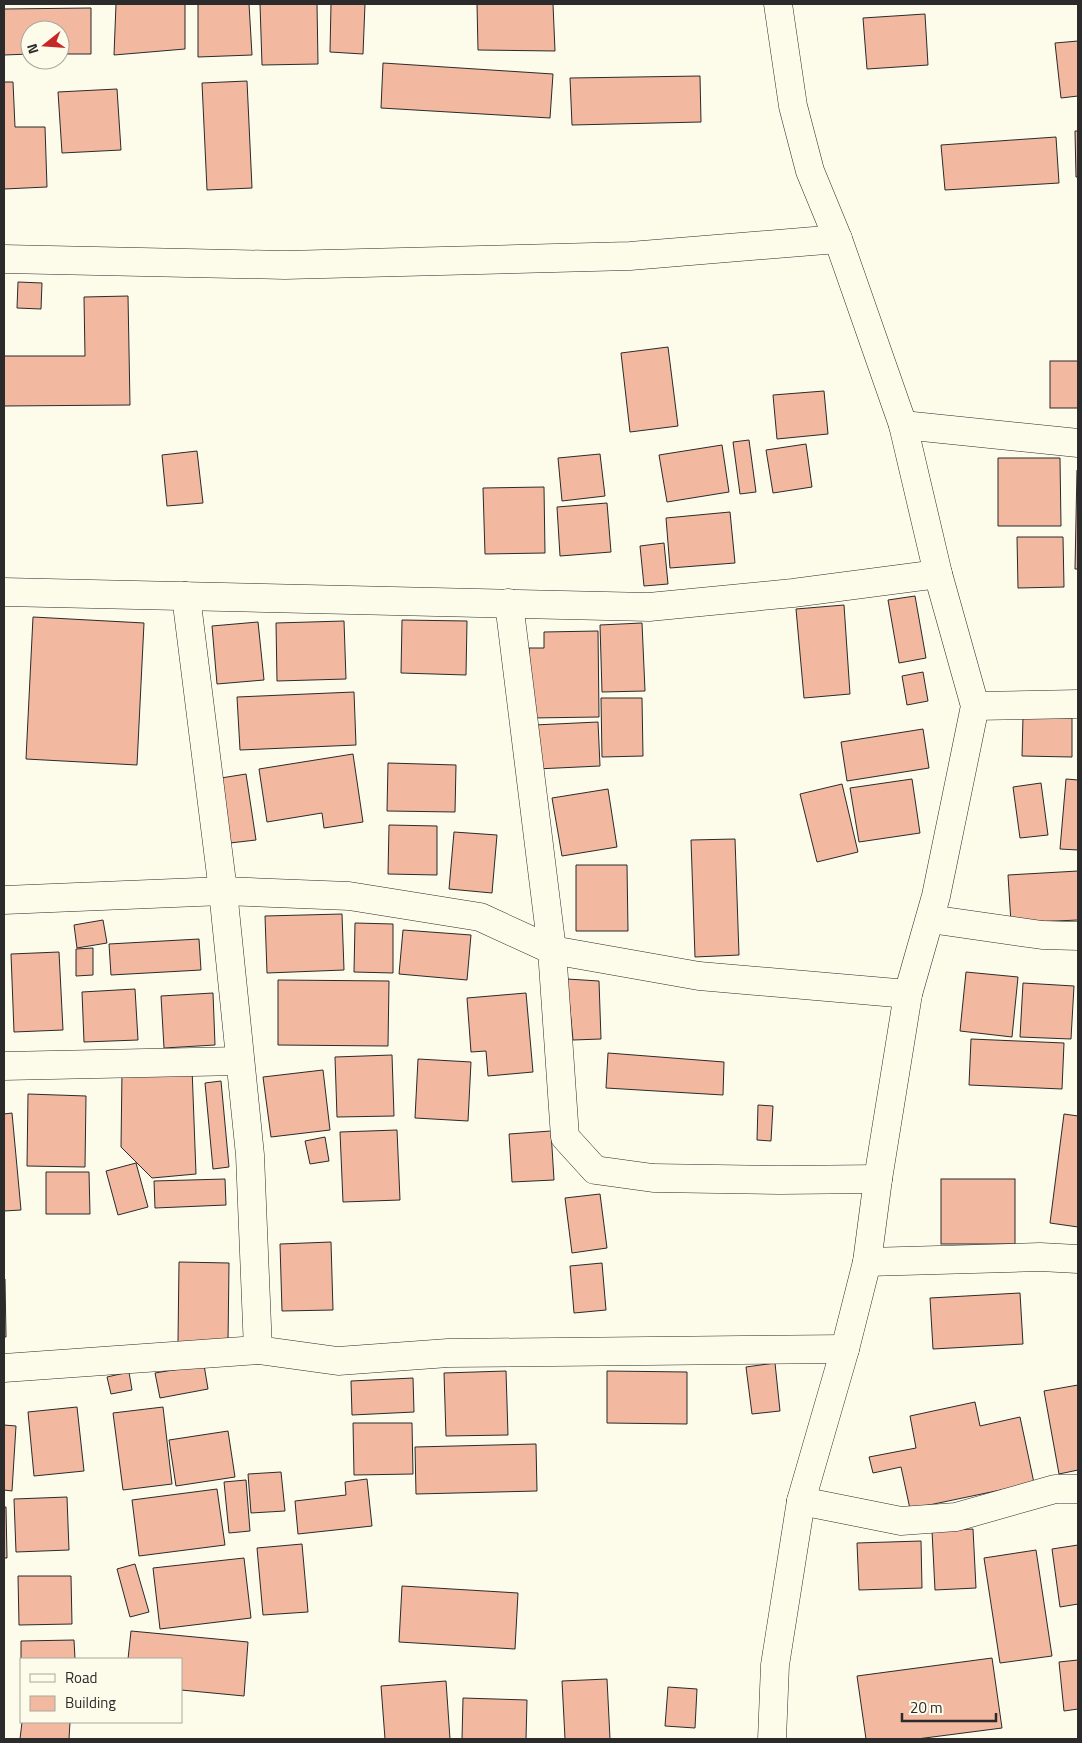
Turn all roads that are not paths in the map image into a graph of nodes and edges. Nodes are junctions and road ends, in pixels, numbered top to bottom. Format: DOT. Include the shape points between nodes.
graph roads {
  1 [pos="778,4"];
  2 [pos="838,239"];
  3 [pos="4,259"];
  4 [pos="903,425"];
  5 [pos="1078,443"];
  6 [pos="938,574"];
  7 [pos="4,592"];
  8 [pos="186,596"];
  9 [pos="509,603"];
  10 [pos="1078,704"];
  11 [pos="975,706"];
  12 [pos="223,891"];
  13 [pos="4,900"];
  14 [pos="930,920"];
  15 [pos="1078,936"];
  16 [pos="552,950"];
  17 [pos="908,994"];
  18 [pos="240,1061"];
  19 [pos="4,1066"];
  20 [pos="878,1179"];
  21 [pos="1078,1259"];
  22 [pos="867,1262"];
  23 [pos="845,1349"];
  24 [pos="258,1350"];
  25 [pos="4,1368"];
  26 [pos="1078,1489"];
  27 [pos="801,1501"];
  28 [pos="772,1739"];
  1 -- 2 [label="street" via="793,106 810,171"];
  2 -- 3 [label="street" via="630,256 285,265"];
  2 -- 4 [label="street"];
  4 -- 5 [label="street"];
  4 -- 6 [label="street"];
  6 -- 9 [label="street" via="648,607"];
  6 -- 11 [label="street"];
  7 -- 8 [label="street"];
  8 -- 9 [label="street"];
  8 -- 12 [label="street"];
  9 -- 16 [label="street"];
  10 -- 11 [label="street"];
  11 -- 14 [label="street"];
  12 -- 13 [label="street"];
  12 -- 16 [label="street" via="349,896 480,917"];
  12 -- 18 [label="street"];
  14 -- 15 [label="street" via="1042,935"];
  14 -- 17 [label="street"];
  16 -- 17 [label="street" via="699,976"];
  16 -- 20 [label="street" via="564,1137 595,1170 652,1178"];
  17 -- 20 [label="street"];
  18 -- 19 [label="street"];
  18 -- 24 [label="street" via="250,1155"];
  20 -- 22 [label="street"];
  21 -- 22 [label="street"];
  22 -- 23 [label="street"];
  23 -- 24 [label="street" via="448,1353 338,1361"];
  23 -- 27 [label="street"];
  24 -- 25 [label="street"];
  26 -- 27 [label="street" via="1055,1489 956,1517 901,1521"];
  27 -- 28 [label="street" via="775,1664"];
}
